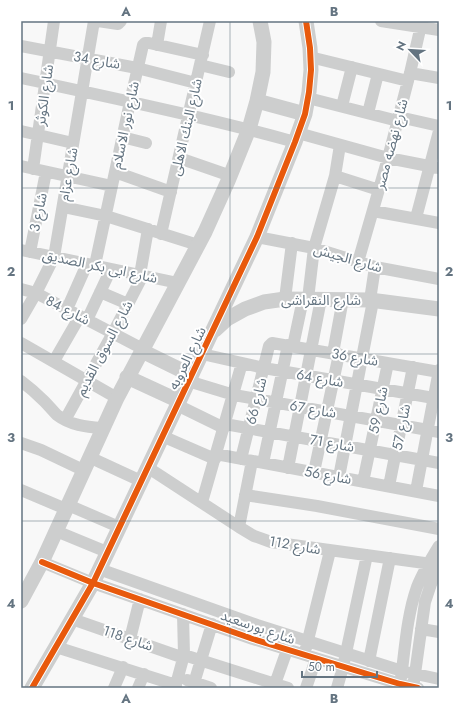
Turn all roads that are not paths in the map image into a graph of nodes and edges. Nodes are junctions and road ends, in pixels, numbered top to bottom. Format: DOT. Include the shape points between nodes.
graph roads {
  1 [pos="54,21"];
  2 [pos="94,21"];
  3 [pos="98,21"];
  4 [pos="162,21"];
  5 [pos="210,21"];
  6 [pos="260,21"];
  7 [pos="306,21"];
  8 [pos="382,21"];
  9 [pos="120,22"];
  10 [pos="397,22"];
  11 [pos="422,24"];
  12 [pos="439,30"];
  13 [pos="157,44"];
  14 [pos="21,46"];
  15 [pos="50,52"];
  16 [pos="310,56"];
  17 [pos="88,59"];
  18 [pos="201,60"];
  19 [pos="352,67"];
  20 [pos="137,68"];
  21 [pos="229,72"];
  22 [pos="378,74"];
  23 [pos="409,77"];
  24 [pos="21,78"];
  25 [pos="439,78"];
  26 [pos="196,83"];
  27 [pos="45,84"];
  28 [pos="82,92"];
  29 [pos="308,98"];
  30 [pos="257,101"];
  31 [pos="130,102"];
  32 [pos="342,106"];
  33 [pos="368,113"];
  34 [pos="189,114"];
  35 [pos="305,114"];
  36 [pos="398,119"];
  37 [pos="439,126"];
  38 [pos="249,129"];
  39 [pos="21,131"];
  40 [pos="439,131"];
  41 [pos="38,135"];
  42 [pos="122,137"];
  43 [pos="296,138"];
  44 [pos="73,143"];
  45 [pos="146,143"];
  46 [pos="340,145"];
  47 [pos="179,158"];
  48 [pos="388,158"];
  49 [pos="21,166"];
  50 [pos="434,167"];
  51 [pos="33,169"];
  52 [pos="46,172"];
  53 [pos="115,172"];
  54 [pos="68,176"];
  55 [pos="230,176"];
  56 [pos="335,176"];
  57 [pos="112,186"];
  58 [pos="379,190"];
  59 [pos="171,192"];
  60 [pos="63,207"];
  61 [pos="373,211"];
  62 [pos="106,216"];
  63 [pos="416,218"];
  64 [pos="439,223"];
  65 [pos="148,229"];
  66 [pos="161,234"];
  67 [pos="257,236"];
  68 [pos="292,243"];
  69 [pos="198,245"];
  70 [pos="314,248"];
  71 [pos="25,251"];
  72 [pos="54,257"];
  73 [pos="358,262"];
  74 [pos="91,265"];
  75 [pos="375,268"];
  76 [pos="111,269"];
  77 [pos="141,275"];
  78 [pos="439,279"];
  79 [pos="178,283"];
  80 [pos="21,289"];
  81 [pos="100,292"];
  82 [pos="36,293"];
  83 [pos="285,299"];
  84 [pos="311,299"];
  85 [pos="343,299"];
  86 [pos="371,300"];
  87 [pos="128,304"];
  88 [pos="67,309"];
  89 [pos="439,309"];
  90 [pos="84,318"];
  91 [pos="21,319"];
  92 [pos="113,333"];
  93 [pos="212,334"];
  94 [pos="21,343"];
  95 [pos="272,343"];
  96 [pos="291,346"];
  97 [pos="312,349"];
  98 [pos="143,350"];
  99 [pos="202,354"];
  100 [pos="336,354"];
  101 [pos="362,358"];
  102 [pos="54,361"];
  103 [pos="242,363"];
  104 [pos="388,363"];
  105 [pos="413,367"];
  106 [pos="264,368"];
  107 [pos="282,371"];
  108 [pos="439,371"];
  109 [pos="306,376"];
  110 [pos="127,377"];
  111 [pos="190,378"];
  112 [pos="21,380"];
  113 [pos="334,380"];
  114 [pos="87,381"];
  115 [pos="357,384"];
  116 [pos="382,389"];
  117 [pos="408,393"];
  118 [pos="234,395"];
  119 [pos="117,398"];
  120 [pos="436,398"];
  121 [pos="256,399"];
  122 [pos="178,403"];
  123 [pos="276,403"];
  124 [pos="300,407"];
  125 [pos="327,412"];
  126 [pos="351,416"];
  127 [pos="65,420"];
  128 [pos="376,421"];
  129 [pos="402,425"];
  130 [pos="225,426"];
  131 [pos="102,428"];
  132 [pos="249,428"];
  133 [pos="433,431"];
  134 [pos="270,432"];
  135 [pos="162,436"];
  136 [pos="294,436"];
  137 [pos="320,441"];
  138 [pos="22,445"];
  139 [pos="345,446"];
  140 [pos="370,450"];
  141 [pos="396,455"];
  142 [pos="215,457"];
  143 [pos="422,460"];
  144 [pos="252,461"];
  145 [pos="86,463"];
  146 [pos="439,463"];
  147 [pos="147,466"];
  148 [pos="288,468"];
  149 [pos="314,472"];
  150 [pos="339,477"];
  151 [pos="141,481"];
  152 [pos="364,482"];
  153 [pos="390,486"];
  154 [pos="21,490"];
  155 [pos="416,491"];
  156 [pos="245,495"];
  157 [pos="439,496"];
  158 [pos="202,502"];
  159 [pos="67,507"];
  160 [pos="119,527"];
  161 [pos="239,527"];
  162 [pos="439,529"];
  163 [pos="56,531"];
  164 [pos="439,540"];
  165 [pos="437,549"];
  166 [pos="330,550"];
  167 [pos="107,552"];
  168 [pos="367,556"];
  169 [pos="390,558"];
  170 [pos="42,562"];
  171 [pos="433,564"];
  172 [pos="439,568"];
  173 [pos="96,576"];
  174 [pos="25,584"];
  175 [pos="434,591"];
  176 [pos="178,597"];
  177 [pos="140,599"];
  178 [pos="21,601"];
  179 [pos="178,612"];
  180 [pos="72,619"];
  181 [pos="212,624"];
  182 [pos="252,624"];
  183 [pos="421,629"];
  184 [pos="439,632"];
  185 [pos="248,637"];
  186 [pos="130,639"];
  187 [pos="308,641"];
  188 [pos="56,647"];
  189 [pos="287,650"];
  190 [pos="346,654"];
  191 [pos="184,656"];
  192 [pos="310,657"];
  193 [pos="202,660"];
  194 [pos="369,661"];
  195 [pos="124,667"];
  196 [pos="344,667"];
  197 [pos="402,671"];
  198 [pos="144,674"];
  199 [pos="414,674"];
  200 [pos="439,678"];
  201 [pos="194,683"];
  202 [pos="156,684"];
  203 [pos="177,684"];
  204 [pos="281,686"];
  205 [pos="400,686"];
  206 [pos="35,687"];
  207 [pos="114,688"];
  208 [pos="138,688"];
  209 [pos="212,688"];
  210 [pos="306,688"];
  211 [pos="337,688"];
  212 [pos="415,688"];
  1 -- 15 [label="street, شارع الكوثر"];
  2 -- 17 [label="street, شارع عزام"];
  3 -- 9 [label="street"];
  4 -- 13 [label="street"];
  5 -- 18 [label="street, شارع البنك الاهلى"];
  6 -- 30 [label="street" via="264,42 263,72"];
  7 -- 16 [label="street, شارع العروبه"];
  8 -- 10 [label="street"];
  10 -- 11 [label="street"];
  11 -- 12 [label="street"];
  11 -- 23 [label="street, شارع نهضه مصر"];
  13 -- 18 [label="street"];
  13 -- 20 [label="street, شارع نور الاسلام" via="145,43"];
  14 -- 15 [label="street, شارع 34"];
  15 -- 17 [label="street, شارع 34"];
  15 -- 27 [label="street, شارع الكوثر"];
  16 -- 19 [label="street"];
  16 -- 29 [label="street, شارع العروبه"];
  17 -- 20 [label="street, شارع 34"];
  17 -- 28 [label="street, شارع عزام"];
  18 -- 21 [label="street"];
  18 -- 26 [label="street, شارع البنك الاهلى"];
  19 -- 22 [label="street"];
  19 -- 32 [label="street"];
  20 -- 26 [label="street, شارع 34"];
  20 -- 31 [label="street, شارع نور الاسلام"];
  22 -- 23 [label="street"];
  22 -- 33 [label="street"];
  23 -- 25 [label="street"];
  23 -- 36 [label="street, شارع نهضه مصر"];
  24 -- 27 [label="street"];
  26 -- 34 [label="street, شارع البنك الاهلى"];
  27 -- 28 [label="street"];
  27 -- 41 [label="street, شارع الكوثر"];
  28 -- 31 [label="street"];
  28 -- 44 [label="street, شارع عزام"];
  29 -- 32 [label="street"];
  29 -- 35 [label="street, شارع العروبه"];
  30 -- 35 [label="street"];
  30 -- 38 [label="street"];
  31 -- 34 [label="street"];
  31 -- 42 [label="street, شارع نور الاسلام"];
  32 -- 33 [label="street"];
  33 -- 36 [label="street"];
  34 -- 38 [label="street"];
  34 -- 47 [label="street, شارع البنك الاهلى"];
  35 -- 43 [label="street, شارع العروبه"];
  36 -- 37 [label="street"];
  36 -- 48 [label="street, شارع نهضه مصر"];
  38 -- 43 [label="street"];
  38 -- 55 [label="street"];
  39 -- 41 [label="street"];
  40 -- 50 [label="street"];
  41 -- 44 [label="street"];
  41 -- 51 [label="street, شارع الكوثر"];
  42 -- 45 [label="street"];
  42 -- 53 [label="street, شارع نور الاسلام"];
  43 -- 46 [label="street"];
  43 -- 67 [label="street, شارع العروبه"];
  44 -- 54 [label="street, شارع عزام"];
  46 -- 48 [label="street"];
  46 -- 56 [label="street"];
  47 -- 55 [label="street"];
  47 -- 59 [label="street, شارع البنك الاهلى"];
  48 -- 50 [label="street"];
  48 -- 58 [label="street, شارع نهضه مصر"];
  49 -- 51 [label="street"];
  50 -- 63 [label="street"];
  51 -- 52 [label="street"];
  52 -- 54 [label="street"];
  52 -- 71 [label="street, شارع 3"];
  53 -- 57 [label="street, شارع نور الاسلام"];
  53 -- 59 [label="street"];
  54 -- 57 [label="street"];
  54 -- 60 [label="street, شارع عزام"];
  55 -- 69 [label="street"];
  56 -- 58 [label="street"];
  56 -- 70 [label="street"];
  57 -- 62 [label="street, شارع نور الاسلام"];
  58 -- 61 [label="street, شارع نهضه مصر"];
  59 -- 66 [label="street, شارع البنك الاهلى"];
  60 -- 62 [label="street"];
  60 -- 72 [label="street, شارع عزام"];
  61 -- 63 [label="street"];
  61 -- 73 [label="street, شارع نهضه مصر"];
  62 -- 65 [label="street"];
  62 -- 74 [label="street, شارع نور الاسلام"];
  63 -- 64 [label="street"];
  65 -- 66 [label="street"];
  65 -- 77 [label="street, شارع السوق القديم"];
  66 -- 69 [label="street"];
  67 -- 68 [label="street, شارع الجيش"];
  67 -- 93 [label="street, شارع العروبه"];
  68 -- 70 [label="street, شارع الجيش"];
  68 -- 83 [label="street"];
  69 -- 79 [label="street"];
  70 -- 73 [label="street, شارع الجيش"];
  70 -- 84 [label="street"];
  71 -- 72 [label="street, شارع ابى بكر الصديق"];
  72 -- 74 [label="street, شارع ابى بكر الصديق"];
  72 -- 82 [label="street, شارع عزام"];
  73 -- 75 [label="street, شارع الجيش"];
  74 -- 76 [label="street, شارع ابى بكر الصديق"];
  74 -- 88 [label="street, شارع نور الاسلام"];
  75 -- 78 [label="street, شارع الجيش"];
  75 -- 86 [label="street"];
  76 -- 77 [label="street, شارع ابى بكر الصديق"];
  76 -- 81 [label="street"];
  77 -- 79 [label="street, شارع ابى بكر الصديق"];
  77 -- 87 [label="street, شارع السوق القديم"];
  79 -- 98 [label="street"];
  80 -- 82 [label="street, شارع 84"];
  81 -- 87 [label="street"];
  81 -- 90 [label="street"];
  82 -- 88 [label="street, شارع 84"];
  82 -- 91 [label="street, شارع عزام"];
  83 -- 84 [label="street, شارع النقراشى"];
  83 -- 93 [label="street, شارع النقراشى" via="264,302 245,309 227,320"];
  84 -- 85 [label="street, شارع النقراشى"];
  84 -- 96 [label="street"];
  84 -- 97 [label="street"];
  85 -- 86 [label="street, شارع النقراشى"];
  85 -- 100 [label="street"];
  86 -- 89 [label="street, شارع النقراشى"];
  86 -- 101 [label="street"];
  87 -- 92 [label="street, شارع السوق القديم"];
  88 -- 90 [label="street, شارع 84"];
  90 -- 92 [label="street, شارع 84"];
  90 -- 102 [label="street"];
  92 -- 98 [label="street, شارع 84"];
  92 -- 114 [label="street, شارع السوق القديم"];
  93 -- 99 [label="street, شارع العروبه"];
  94 -- 102 [label="street"];
  95 -- 96 [label="street, شارع 36"];
  95 -- 106 [label="street, شارع 66"];
  96 -- 97 [label="street, شارع 36"];
  96 -- 107 [label="street"];
  97 -- 100 [label="street, شارع 36"];
  97 -- 109 [label="street"];
  98 -- 110 [label="street"];
  98 -- 111 [label="street"];
  99 -- 103 [label="street, شارع 64"];
  99 -- 111 [label="street, شارع العروبه"];
  100 -- 101 [label="street, شارع 36"];
  100 -- 113 [label="street"];
  101 -- 104 [label="street, شارع 36"];
  101 -- 115 [label="street"];
  102 -- 114 [label="street"];
  103 -- 106 [label="street, شارع 64"];
  103 -- 118 [label="street"];
  104 -- 105 [label="street, شارع 36"];
  104 -- 116 [label="street, شارع 59"];
  105 -- 108 [label="street, شارع 36"];
  105 -- 117 [label="street, شارع 57"];
  106 -- 107 [label="street, شارع 64"];
  106 -- 121 [label="street, شارع 66"];
  107 -- 109 [label="street, شارع 64"];
  107 -- 123 [label="street"];
  108 -- 120 [label="street"];
  109 -- 113 [label="street, شارع 64"];
  109 -- 124 [label="street"];
  110 -- 119 [label="street"];
  110 -- 122 [label="street"];
  111 -- 118 [label="street, شارع 67"];
  111 -- 122 [label="street, شارع العروبه"];
  112 -- 127 [label="street"];
  113 -- 115 [label="street, شارع 64"];
  113 -- 125 [label="street"];
  114 -- 119 [label="street"];
  114 -- 127 [label="street, شارع السوق القديم"];
  115 -- 116 [label="street, شارع 64"];
  115 -- 126 [label="street"];
  116 -- 117 [label="street, شارع 64"];
  116 -- 128 [label="street, شارع 59"];
  117 -- 120 [label="street, شارع 64"];
  117 -- 129 [label="street, شارع 57"];
  118 -- 121 [label="street, شارع 67"];
  118 -- 130 [label="street"];
  119 -- 131 [label="street"];
  120 -- 133 [label="street"];
  121 -- 123 [label="street, شارع 67"];
  121 -- 132 [label="street, شارع 66"];
  122 -- 130 [label="street, شارع 71"];
  122 -- 135 [label="street, شارع العروبه"];
  123 -- 124 [label="street, شارع 67"];
  123 -- 134 [label="street"];
  124 -- 125 [label="street, شارع 67"];
  124 -- 136 [label="street"];
  125 -- 126 [label="street, شارع 67"];
  125 -- 137 [label="street"];
  126 -- 128 [label="street, شارع 67"];
  126 -- 139 [label="street"];
  127 -- 131 [label="street" via="89,428"];
  128 -- 129 [label="street, شارع 67"];
  128 -- 140 [label="street, شارع 59"];
  129 -- 133 [label="street, شارع 67"];
  129 -- 141 [label="street, شارع 57"];
  130 -- 132 [label="street, شارع 71"];
  130 -- 142 [label="street"];
  131 -- 145 [label="street"];
  132 -- 134 [label="street, شارع 71"];
  132 -- 144 [label="street, شارع 66"];
  133 -- 143 [label="street"];
  134 -- 136 [label="street, شارع 71"];
  134 -- 144 [label="street"];
  135 -- 142 [label="street, شارع 56"];
  135 -- 147 [label="street, شارع العروبه"];
  136 -- 137 [label="street, شارع 71"];
  136 -- 148 [label="street"];
  137 -- 139 [label="street, شارع 71"];
  137 -- 149 [label="street"];
  138 -- 145 [label="street"];
  139 -- 140 [label="street, شارع 71"];
  139 -- 150 [label="street"];
  140 -- 141 [label="street, شارع 71"];
  140 -- 152 [label="street, شارع 59"];
  141 -- 143 [label="street, شارع 71"];
  141 -- 153 [label="street, شارع 57"];
  142 -- 144 [label="street, شارع 56"];
  142 -- 158 [label="street"];
  143 -- 146 [label="street, شارع 71"];
  143 -- 155 [label="street"];
  144 -- 148 [label="street, شارع 56"];
  144 -- 156 [label="street"];
  145 -- 151 [label="street"];
  145 -- 159 [label="street"];
  147 -- 151 [label="street, شارع العروبه"];
  147 -- 158 [label="street, شارع 112"];
  148 -- 149 [label="street, شارع 56"];
  149 -- 150 [label="street, شارع 56"];
  150 -- 152 [label="street, شارع 56"];
  151 -- 160 [label="street, شارع العروبه"];
  152 -- 153 [label="street, شارع 56"];
  153 -- 155 [label="street, شارع 56"];
  154 -- 159 [label="street"];
  155 -- 157 [label="street, شارع 56"];
  156 -- 161 [label="street"];
  156 -- 162 [label="street"];
  158 -- 161 [label="street, شارع 112"];
  159 -- 160 [label="street"];
  159 -- 163 [label="street"];
  160 -- 167 [label="street, شارع العروبه"];
  161 -- 166 [label="street, شارع 112" via="271,542"];
  163 -- 167 [label="street"];
  163 -- 170 [label="street"];
  164 -- 165 [label="street"];
  165 -- 171 [label="street"];
  166 -- 168 [label="street, شارع 112"];
  166 -- 187 [label="street"];
  167 -- 173 [label="street, شارع العروبه"];
  168 -- 169 [label="street, شارع 112"];
  168 -- 190 [label="street"];
  169 -- 171 [label="street, شارع 112"];
  169 -- 194 [label="street"];
  170 -- 173 [label="street"];
  170 -- 174 [label="street"];
  171 -- 197 [label="street" via="417,588 410,613"];
  172 -- 175 [label="street"];
  173 -- 176 [label="street, شارع بورسعيد"];
  173 -- 177 [label="street, شارع بورسعيد"];
  173 -- 180 [label="street, شارع العروبه"];
  174 -- 178 [label="street"];
  175 -- 183 [label="street" via="425,602"];
  176 -- 179 [label="street"];
  176 -- 182 [label="street, شارع بورسعيد"];
  177 -- 179 [label="street, شارع بورسعيد"];
  177 -- 186 [label="street"];
  179 -- 181 [label="street, شارع بورسعيد"];
  179 -- 191 [label="street"];
  180 -- 186 [label="street, شارع 118"];
  180 -- 188 [label="street, شارع العروبه"];
  181 -- 185 [label="street, شارع بورسعيد"];
  181 -- 193 [label="street"];
  182 -- 185 [label="street"];
  182 -- 187 [label="street, شارع بورسعيد"];
  183 -- 184 [label="street"];
  183 -- 199 [label="street"];
  185 -- 189 [label="street, شارع بورسعيد"];
  186 -- 191 [label="street, شارع 118"];
  187 -- 190 [label="street, شارع بورسعيد"];
  187 -- 192 [label="street"];
  188 -- 195 [label="street"];
  188 -- 206 [label="street, شارع العروبه"];
  189 -- 192 [label="street, شارع بورسعيد"];
  189 -- 204 [label="street"];
  190 -- 194 [label="street, شارع بورسعيد"];
  190 -- 196 [label="street"];
  191 -- 193 [label="street, شارع 118"];
  191 -- 203 [label="street"];
  192 -- 196 [label="street, شارع بورسعيد"];
  192 -- 210 [label="street"];
  193 -- 201 [label="street"];
  193 -- 204 [label="street, شارع 118"];
  194 -- 197 [label="street, شارع بورسعيد"];
  195 -- 198 [label="street"];
  195 -- 207 [label="street"];
  196 -- 205 [label="street, شارع بورسعيد"];
  196 -- 211 [label="street"];
  197 -- 199 [label="street, شارع بورسعيد"];
  197 -- 205 [label="street"];
  198 -- 202 [label="street"];
  198 -- 208 [label="street"];
  199 -- 200 [label="street, شارع بورسعيد"];
  199 -- 212 [label="street"];
  201 -- 203 [label="street"];
  201 -- 209 [label="street"];
  202 -- 203 [label="street"];
  205 -- 212 [label="street, شارع بورسعيد"];
}
